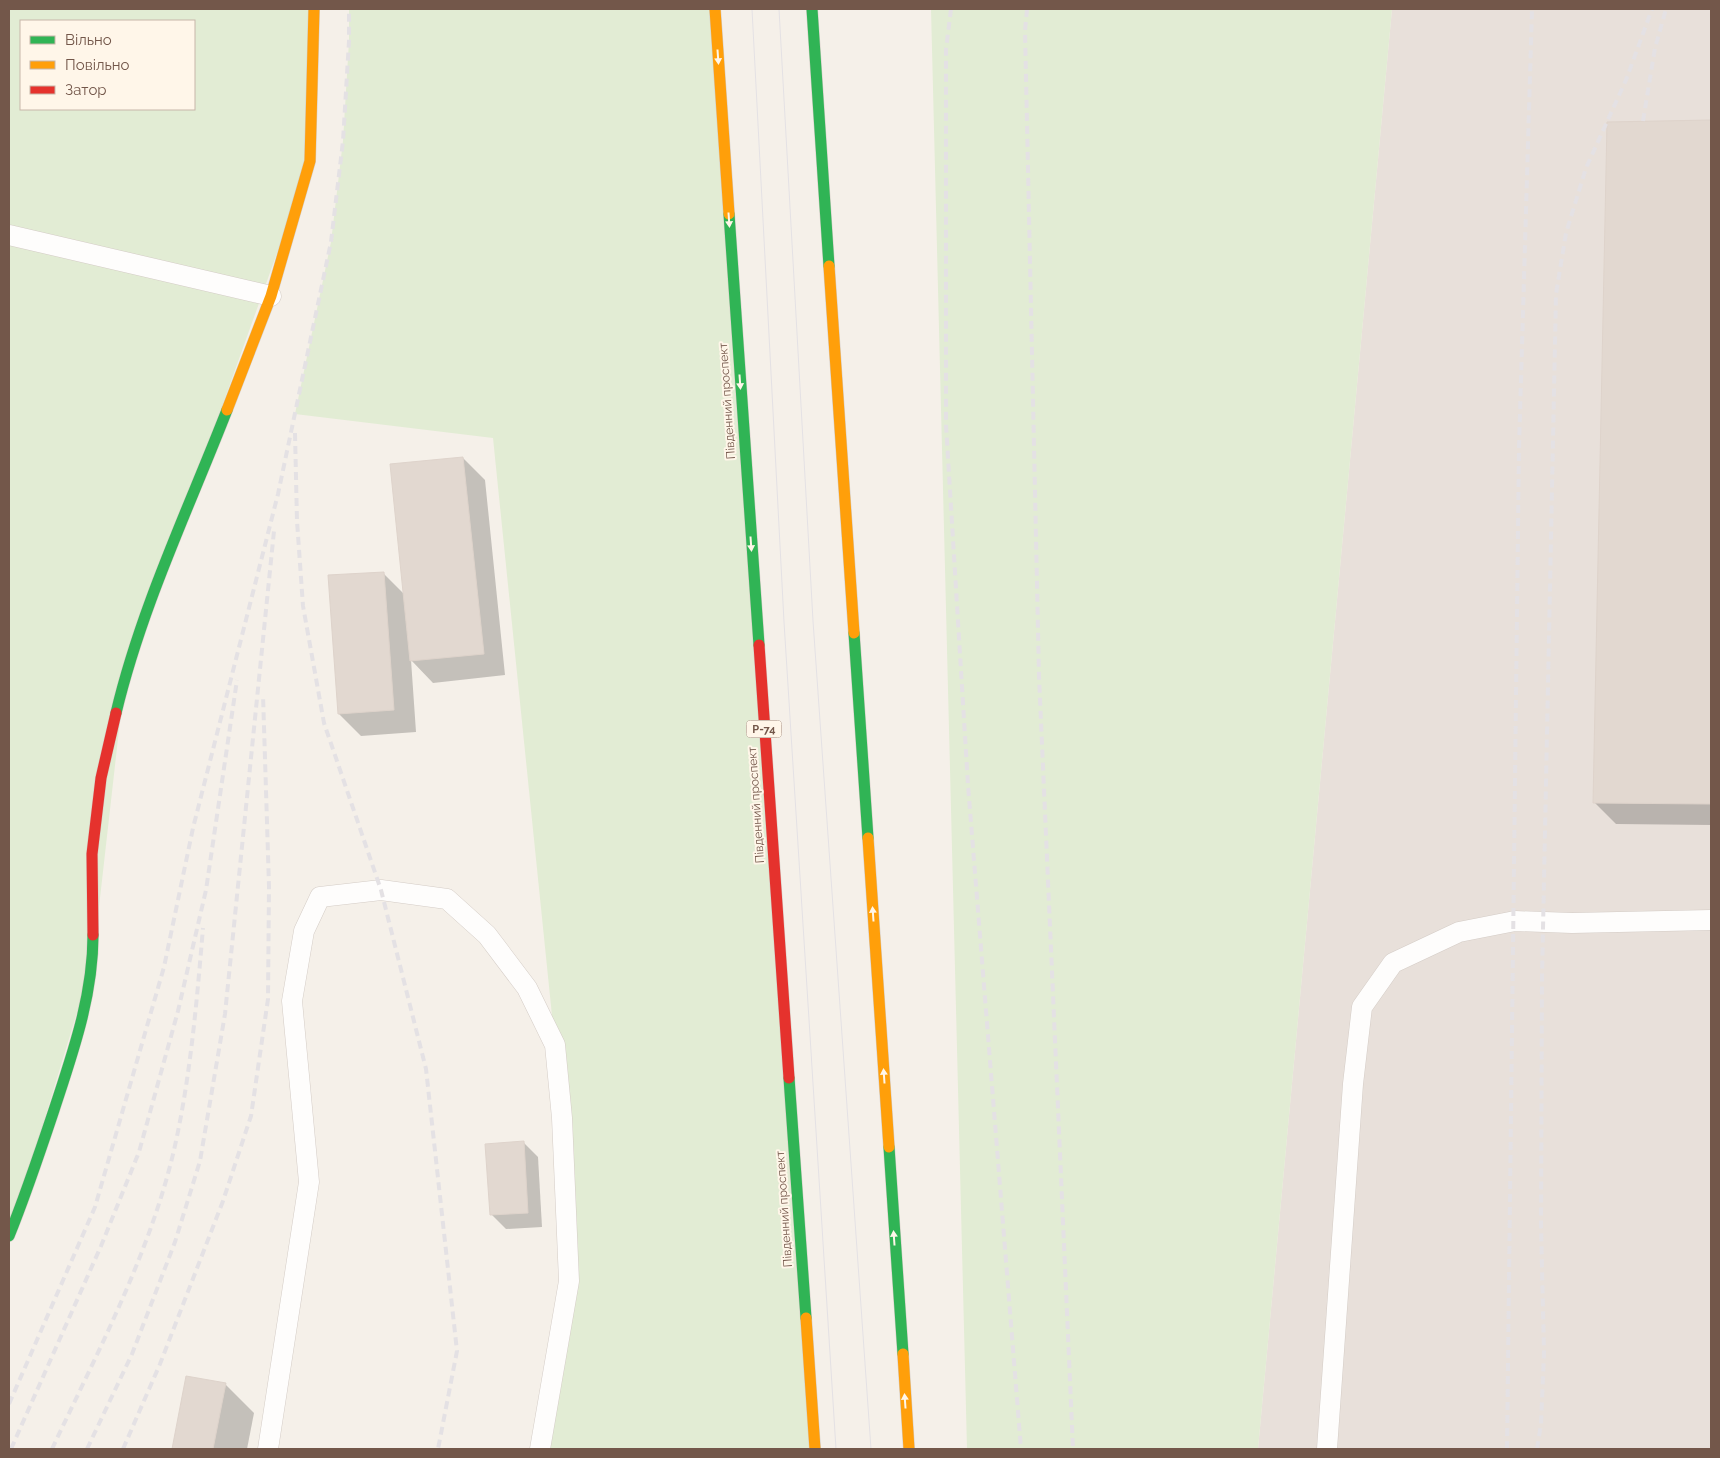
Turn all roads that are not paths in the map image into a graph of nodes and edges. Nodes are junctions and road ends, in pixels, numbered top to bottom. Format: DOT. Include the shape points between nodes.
graph roads {
  1 [pos="314,9"];
  2 [pos="715,9"];
  3 [pos="812,9"];
  4 [pos="9,235"];
  5 [pos="270,296"];
  6 [pos="1711,920"];
  7 [pos="9,1236"];
  8 [pos="268,1449"];
  9 [pos="540,1449"];
  10 [pos="815,1449"];
  11 [pos="909,1449"];
  12 [pos="1327,1449"];
  1 -- 5 [label="main road" via="310,161"];
  2 -- 10 [label="main road, Південний проспект / Р-74, one-way"];
  11 -- 3 [label="main road, one-way"];
  4 -- 5 [label="lane"];
  5 -- 7 [label="main road" via="201,477 162,567 125,677 101,778 92,854 93,960 80,1033"];
  6 -- 12 [label="lane" via="1515,921 1460,932 1393,962 1362,1007 1353,1084"];
  8 -- 9 [label="lane" via="309,1182 292,1001 304,930 320,897 382,890 447,899 487,935 526,988 555,1045 562,1118 569,1281"];
}
